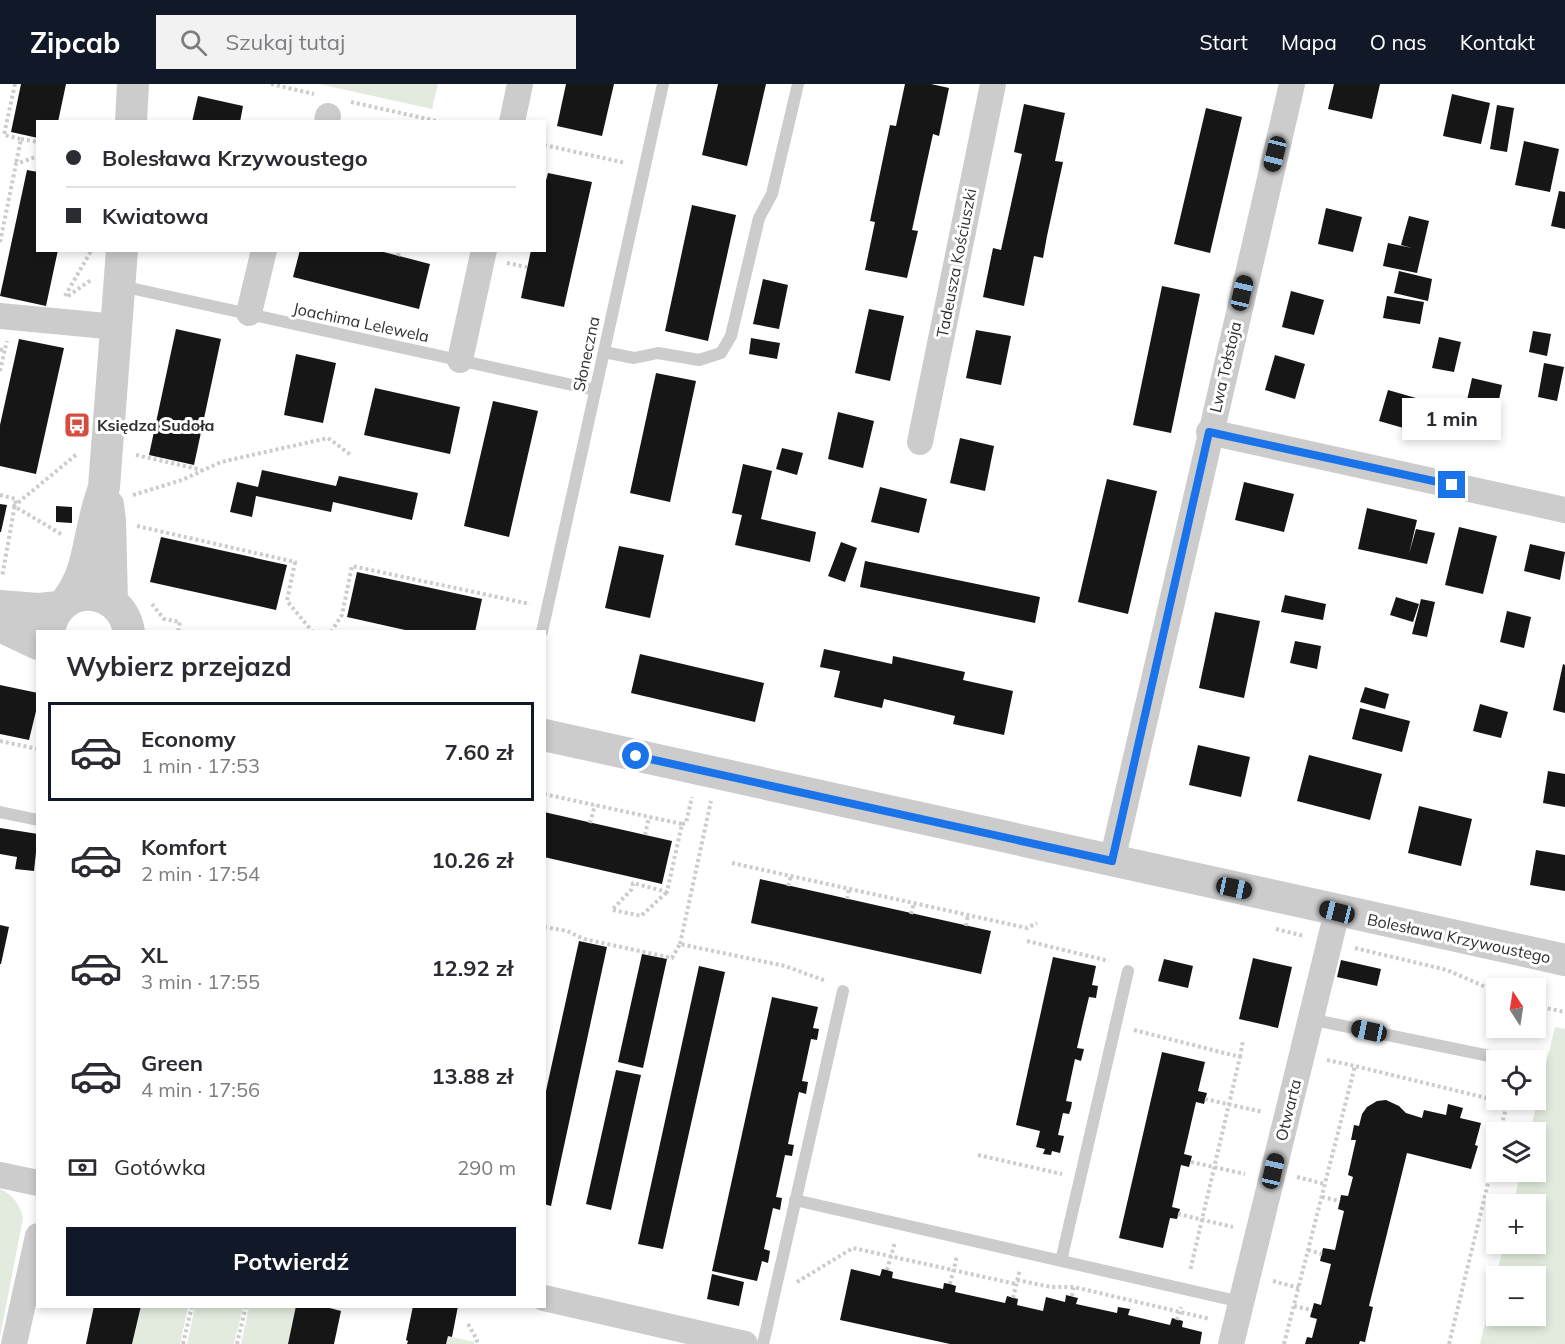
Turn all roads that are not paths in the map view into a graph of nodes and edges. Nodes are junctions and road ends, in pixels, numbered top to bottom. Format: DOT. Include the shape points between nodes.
graph roads {
  1 [pos="133,84"];
  2 [pos="520,84"];
  3 [pos="663,84"];
  4 [pos="798,84"];
  5 [pos="993,84"];
  6 [pos="1292,84"];
  7 [pos="131,120"];
  8 [pos="512,120"];
  9 [pos="122,252"];
  10 [pos="264,252"];
  11 [pos="484,252"];
  12 [pos="120,285"];
  13 [pos="249,313"];
  14 [pos="0,316"];
  15 [pos="117,327"];
  16 [pos="603,352"];
  17 [pos="460,360"];
  18 [pos="595,390"];
  19 [pos="1209,432"];
  20 [pos="920,442"];
  21 [pos="117,491"];
  22 [pos="1565,510"];
  23 [pos="0,606"];
  24 [pos="59,613"];
  25 [pos="127,621"];
  26 [pos="0,626"];
  27 [pos="543,630"];
  28 [pos="36,643"];
  29 [pos="546,735"];
  30 [pos="0,812"];
  31 [pos="36,820"];
  32 [pos="1112,861"];
  33 [pos="1337,912"];
  34 [pos="1565,960"];
  35 [pos="1128,971"];
  36 [pos="843,991"];
  37 [pos="1310,1019"];
  38 [pos="1486,1055"];
  39 [pos="0,1175"];
  40 [pos="36,1183"];
  41 [pos="795,1200"];
  42 [pos="36,1245"];
  43 [pos="1062,1261"];
  44 [pos="546,1298"];
  45 [pos="1241,1302"];
  46 [pos="14,1344"];
  47 [pos="745,1344"];
  48 [pos="763,1344"];
  49 [pos="1231,1344"];
  1 -- 7 [label="street"];
  2 -- 8 [label="street"];
  3 -- 16 [label="lane, Słoneczna"];
  4 -- 16 [label="lane" via="772,194 759,218 731,336 721,353 699,360 658,353 634,358"];
  5 -- 20 [label="street, Tadeusza Kościuszki"];
  6 -- 19 [label="street, Lwa Tołstoja"];
  9 -- 12 [label="street"];
  10 -- 13 [label="street"];
  11 -- 17 [label="street"];
  12 -- 13 [label="lane, Joachima Lelewela"];
  12 -- 15 [label="street"];
  13 -- 17 [label="lane, Joachima Lelewela"];
  14 -- 15 [label="street"];
  15 -- 21 [label="street"];
  16 -- 18 [label="lane, Słoneczna"];
  17 -- 18 [label="lane, Joachima Lelewela"];
  18 -- 27 [label="lane, Słoneczna"];
  19 -- 22 [label="street"];
  19 -- 32 [label="street, Lwa Tołstoja"];
  21 -- 24 [label="street" via="94,519 82,578"];
  21 -- 25 [label="street" via="110,520"];
  23 -- 24 [label="street"];
  24 -- 25 [label="street" via="79,595 91,594 102,596"];
  26 -- 28 [label="street"];
  29 -- 32 [label="street, Bolesława Krzywoustego"];
  30 -- 31 [label="lane"];
  32 -- 33 [label="street, Bolesława Krzywoustego"];
  33 -- 34 [label="street, Bolesława Krzywoustego"];
  33 -- 37 [label="street, Otwarta"];
  35 -- 43 [label="lane"];
  36 -- 41 [label="lane"];
  37 -- 38 [label="lane"];
  37 -- 45 [label="street, Otwarta"];
  39 -- 40 [label="street"];
  41 -- 43 [label="lane"];
  41 -- 48 [label="lane"];
  42 -- 46 [label="street"];
  43 -- 45 [label="lane"];
  44 -- 47 [label="street"];
  45 -- 49 [label="street, Otwarta"];
}
